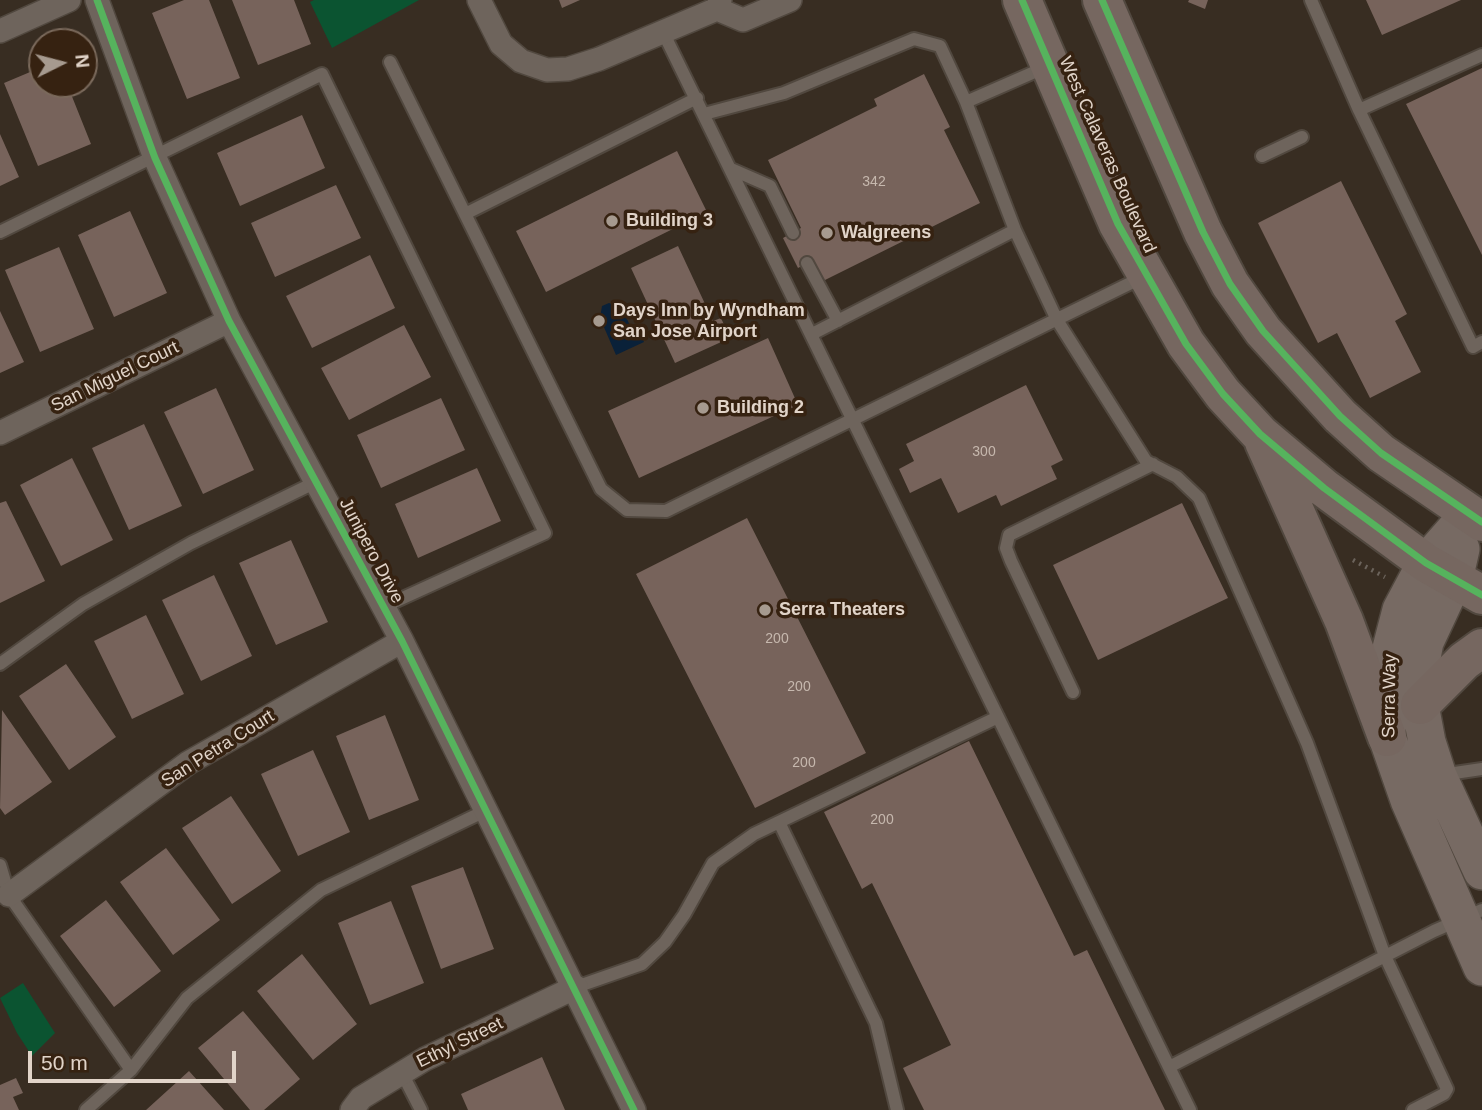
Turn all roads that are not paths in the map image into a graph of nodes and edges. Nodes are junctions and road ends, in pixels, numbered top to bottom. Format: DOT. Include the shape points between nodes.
graph roads {
  1 [pos="69,0"];
  2 [pos="97,0"];
  3 [pos="479,0"];
  4 [pos="790,0"];
  5 [pos="1022,0"];
  6 [pos="1101,0"];
  7 [pos="1311,0"];
  8 [pos="719,5"];
  9 [pos="0,32"];
  10 [pos="663,32"];
  11 [pos="1482,55"];
  12 [pos="390,61"];
  13 [pos="1050,66"];
  14 [pos="696,98"];
  15 [pos="965,102"];
  16 [pos="1359,110"];
  17 [pos="704,114"];
  18 [pos="1302,138"];
  19 [pos="1262,156"];
  20 [pos="155,158"];
  21 [pos="731,169"];
  22 [pos="466,214"];
  23 [pos="1015,230"];
  24 [pos="0,232"];
  25 [pos="793,233"];
  26 [pos="807,263"];
  27 [pos="1145,276"];
  28 [pos="1057,320"];
  29 [pos="229,321"];
  30 [pos="838,321"];
  31 [pos="812,334"];
  32 [pos="1482,342"];
  33 [pos="854,421"];
  34 [pos="0,433"];
  35 [pos="1260,434"];
  36 [pos="1153,464"];
  37 [pos="316,482"];
  38 [pos="1476,513"];
  39 [pos="1454,579"];
  40 [pos="383,607"];
  41 [pos="401,641"];
  42 [pos="1482,648"];
  43 [pos="0,664"];
  44 [pos="1073,692"];
  45 [pos="1420,705"];
  46 [pos="998,716"];
  47 [pos="1387,737"];
  48 [pos="1482,769"];
  49 [pos="1438,776"];
  50 [pos="487,810"];
  51 [pos="779,822"];
  52 [pos="0,865"];
  53 [pos="1482,871"];
  54 [pos="9,895"];
  55 [pos="1472,914"];
  56 [pos="1385,956"];
  57 [pos="1482,967"];
  58 [pos="576,987"];
  59 [pos="1169,1067"];
  60 [pos="131,1070"];
  61 [pos="402,1073"];
  62 [pos="86,1110"];
  63 [pos="352,1110"];
  64 [pos="421,1110"];
  65 [pos="634,1110"];
  66 [pos="897,1110"];
  67 [pos="1190,1110"];
  68 [pos="1413,1110"];
  1 -- 9 [label="street"];
  2 -- 20 [label="street, Junipero Drive"];
  3 -- 10 [label="street" via="501,44 521,61 547,70 568,69"];
  4 -- 8 [label="street" via="743,20"];
  5 -- 13 [label="highway, West Calaveras Boulevard"];
  6 -- 38 [label="highway" via="1203,232 1230,284 1264,331 1286,360 1360,435"];
  7 -- 16 [label="lane"];
  8 -- 10 [label="street"];
  10 -- 14 [label="lane"];
  11 -- 16 [label="lane"];
  12 -- 22 [label="lane"];
  13 -- 15 [label="lane"];
  13 -- 27 [label="highway, West Calaveras Boulevard"];
  14 -- 17 [label="lane"];
  14 -- 22 [label="lane"];
  15 -- 17 [label="lane" via="940,46 914,38 784,93"];
  15 -- 23 [label="lane"];
  16 -- 32 [label="lane" via="1473,347"];
  17 -- 21 [label="lane"];
  18 -- 19 [label="lane"];
  20 -- 24 [label="lane"];
  20 -- 29 [label="street, Junipero Drive"];
  20 -- 40 [label="lane" via="322,74 545,533"];
  21 -- 25 [label="lane" via="770,186"];
  21 -- 31 [label="lane"];
  22 -- 33 [label="lane" via="601,489 627,510 666,511"];
  23 -- 28 [label="lane"];
  23 -- 30 [label="lane"];
  26 -- 30 [label="lane"];
  27 -- 28 [label="lane"];
  27 -- 35 [label="highway, West Calaveras Boulevard" via="1186,344"];
  28 -- 33 [label="lane"];
  28 -- 36 [label="lane" via="1146,461"];
  29 -- 34 [label="street, San Miguel Court"];
  29 -- 37 [label="street, Junipero Drive"];
  30 -- 31 [label="lane"];
  31 -- 33 [label="lane"];
  33 -- 46 [label="lane"];
  35 -- 39 [label="highway, West Calaveras Boulevard" via="1324,488"];
  35 -- 47 [label="highway" via="1344,621"];
  36 -- 44 [label="lane" via="1009,535 1006,548 1011,561"];
  36 -- 56 [label="lane" via="1177,477 1199,498 1307,743"];
  37 -- 40 [label="street, Junipero Drive"];
  37 -- 43 [label="lane" via="191,543 83,604"];
  38 -- 39 [label="main road, Serra Way"];
  39 -- 45 [label="main road, Serra Way" via="1425,642"];
  39 -- 47 [label="main road, Serra Way" via="1409,591 1388,660"];
  40 -- 41 [label="street, Junipero Drive"];
  41 -- 50 [label="street, Junipero Drive"];
  41 -- 54 [label="street, San Petra Court" via="188,763"];
  42 -- 45 [label="highway"];
  45 -- 49 [label="main road, Serra Way"];
  46 -- 51 [label="lane"];
  46 -- 59 [label="lane"];
  47 -- 55 [label="main road, Serra Way" via="1409,800"];
  48 -- 49 [label="lane"];
  49 -- 53 [label="main road, Serra Way"];
  50 -- 58 [label="street, Junipero Drive"];
  50 -- 60 [label="lane" via="321,890 187,998"];
  51 -- 58 [label="lane" via="713,863 671,933 642,964"];
  51 -- 66 [label="lane" via="876,1023"];
  52 -- 54 [label="lane"];
  54 -- 60 [label="lane"];
  55 -- 56 [label="lane"];
  55 -- 57 [label="main road, Serra Way"];
  56 -- 59 [label="lane"];
  56 -- 68 [label="lane" via="1447,1089"];
  58 -- 61 [label="street, Ethyl Street"];
  58 -- 65 [label="street, Junipero Drive"];
  59 -- 67 [label="lane"];
  60 -- 62 [label="lane"];
  61 -- 63 [label="street, Ethyl Street" via="361,1098"];
  61 -- 64 [label="lane"];
}
